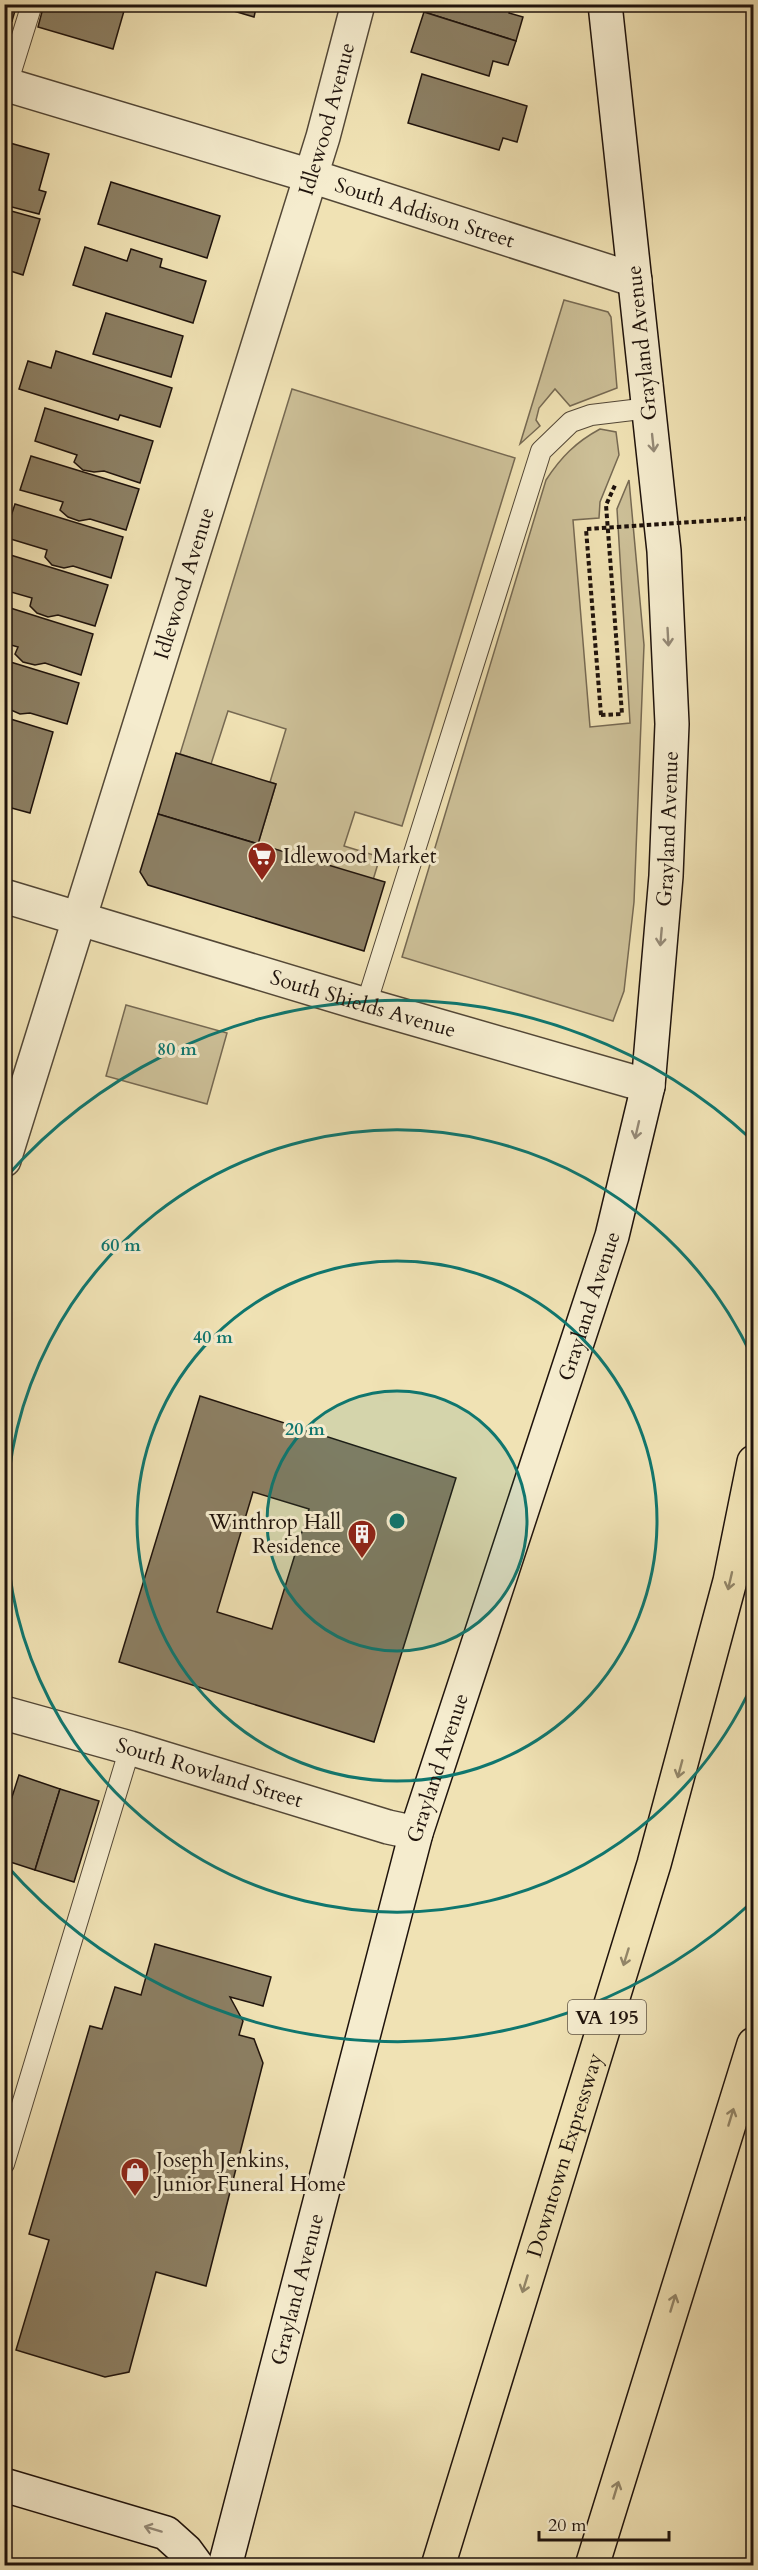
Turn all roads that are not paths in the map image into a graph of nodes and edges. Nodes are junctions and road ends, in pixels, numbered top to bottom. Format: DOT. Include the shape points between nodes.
graph roads {
  1 [pos="32,4"];
  2 [pos="358,4"];
  3 [pos="605,4"];
  4 [pos="5,88"];
  5 [pos="311,176"];
  6 [pos="635,280"];
  7 [pos="649,408"];
  8 [pos="4,896"];
  9 [pos="80,920"];
  10 [pos="366,1005"];
  11 [pos="648,1086"];
  12 [pos="4,1160"];
  13 [pos="753,1462"];
  14 [pos="4,1713"];
  15 [pos="130,1748"];
  16 [pos="416,1833"];
  17 [pos="753,2044"];
  18 [pos="4,2164"];
  19 [pos="4,2485"];
  20 [pos="197,2565"];
  21 [pos="225,2565"];
  22 [pos="438,2565"];
  23 [pos="592,2565"];
  1 -- 4 [label="lane"];
  2 -- 5 [label="street, Idlewood Avenue"];
  3 -- 6 [label="street, Grayland Avenue"];
  4 -- 5 [label="street, South Addison Street"];
  5 -- 6 [label="street, South Addison Street"];
  5 -- 9 [label="street, Idlewood Avenue"];
  6 -- 7 [label="street, Grayland Avenue"];
  7 -- 10 [label="lane" via="591,415 571,422 541,451"];
  7 -- 11 [label="street, Grayland Avenue, one-way" via="664,551 672,724 666,876"];
  8 -- 9 [label="street, South Shields Avenue"];
  9 -- 10 [label="street, South Shields Avenue"];
  9 -- 12 [label="street, Idlewood Avenue"];
  10 -- 11 [label="street, South Shields Avenue"];
  11 -- 16 [label="street, Grayland Avenue, one-way" via="612,1236"];
  13 -- 22 [label="highway, Downtown Expressway / VA 195, one-way" via="730,1581 654,1864"];
  14 -- 15 [label="street, South Rowland Street"];
  15 -- 16 [label="street, South Rowland Street"];
  15 -- 18 [label="lane"];
  16 -- 21 [label="street, Grayland Avenue"];
  23 -- 17 [label="highway, one-way"];
  20 -- 19 [label="street, one-way" via="166,2533"];
}
